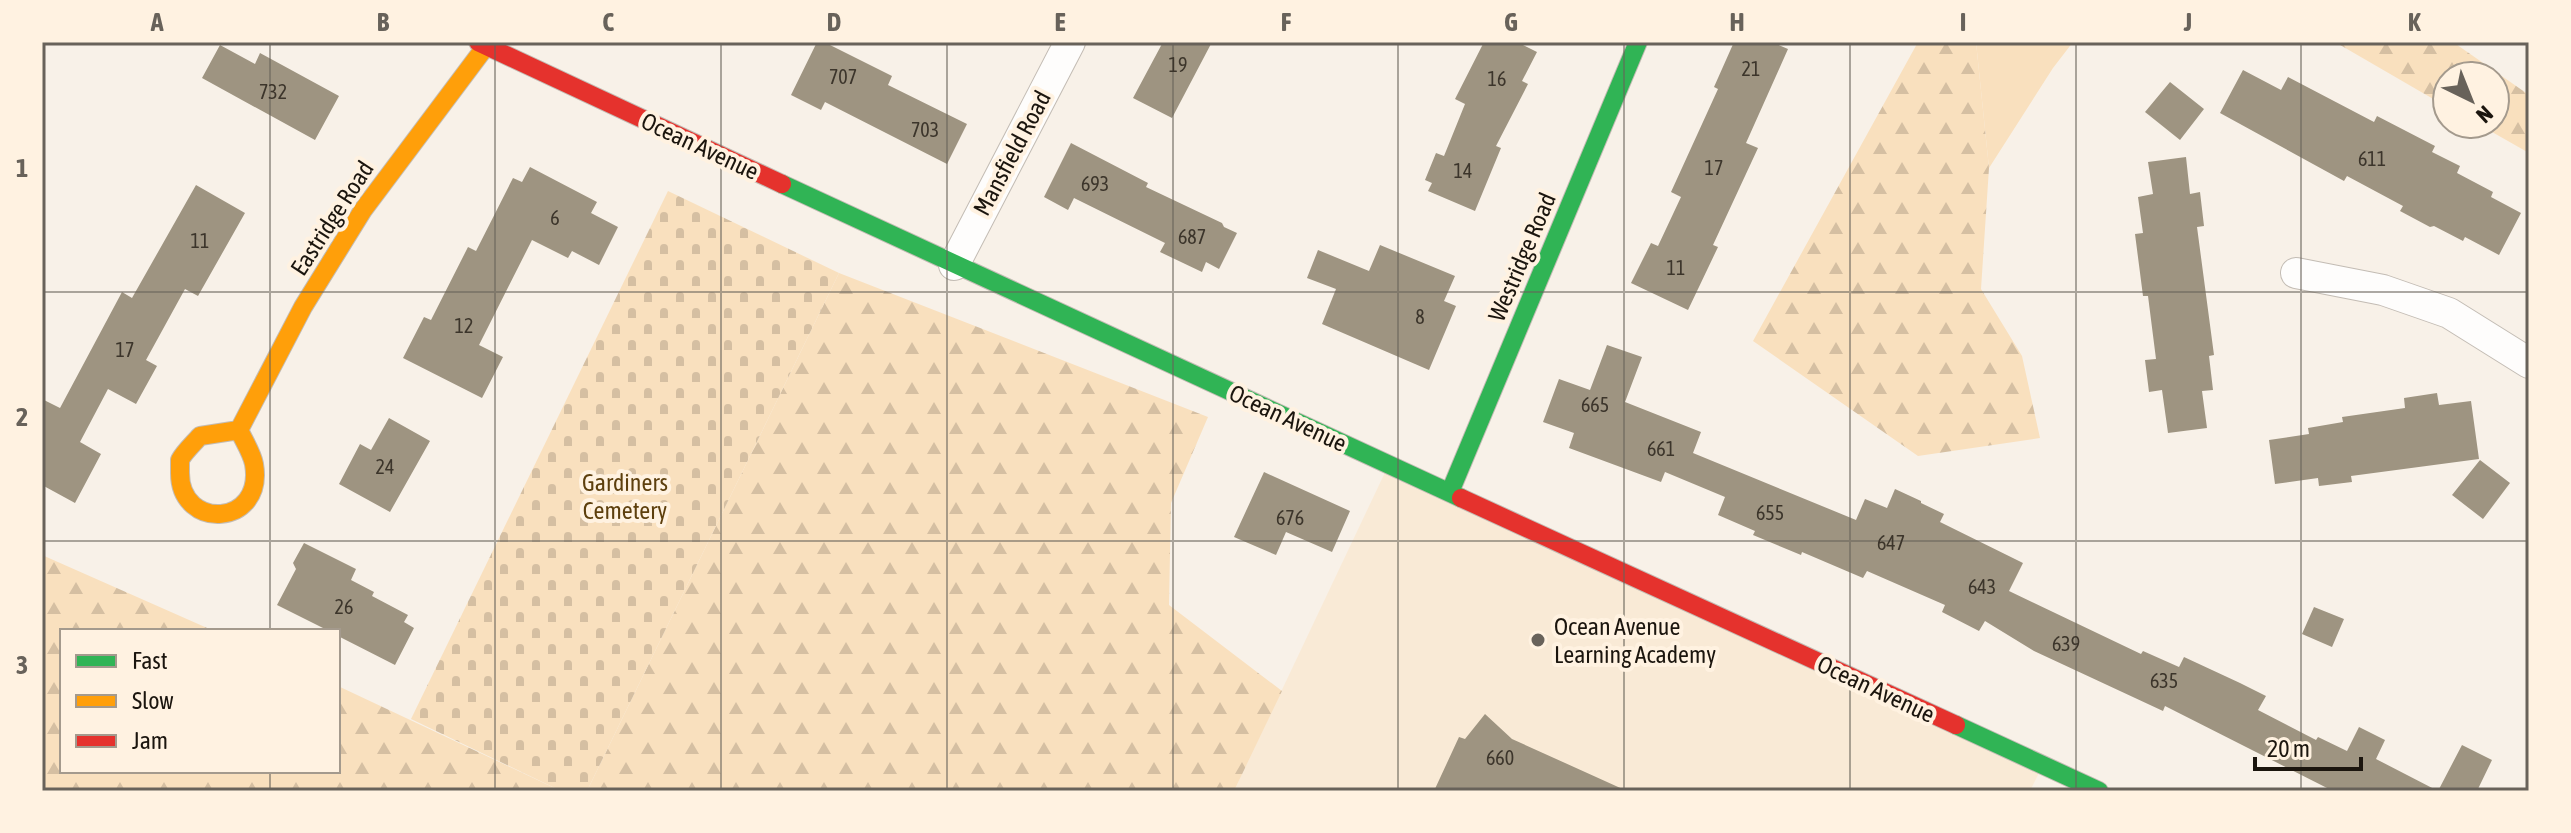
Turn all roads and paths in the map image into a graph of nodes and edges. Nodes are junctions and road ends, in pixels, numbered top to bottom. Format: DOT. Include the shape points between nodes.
graph roads {
  1 [pos="1070,42"];
  2 [pos="1638,42"];
  3 [pos="482,44"];
  4 [pos="954,265"];
  5 [pos="2296,273"];
  6 [pos="2529,363"];
  7 [pos="239,430"];
  8 [pos="1450,492"];
  9 [pos="2099,791"];
  1 -- 4 [label="street, Mansfield Road"];
  2 -- 8 [label="main road, Westridge Road"];
  3 -- 4 [label="main road, Ocean Avenue"];
  3 -- 7 [label="main road, Eastridge Road" via="363,210 303,307"];
  4 -- 8 [label="main road, Ocean Avenue"];
  5 -- 6 [label="street" via="2383,290 2449,313"];
  7 -- 7 [label="main road" via="200,436 180,461 180,485 196,509 218,516 241,509 256,486 254,461"];
  8 -- 9 [label="main road, Ocean Avenue"];
}
